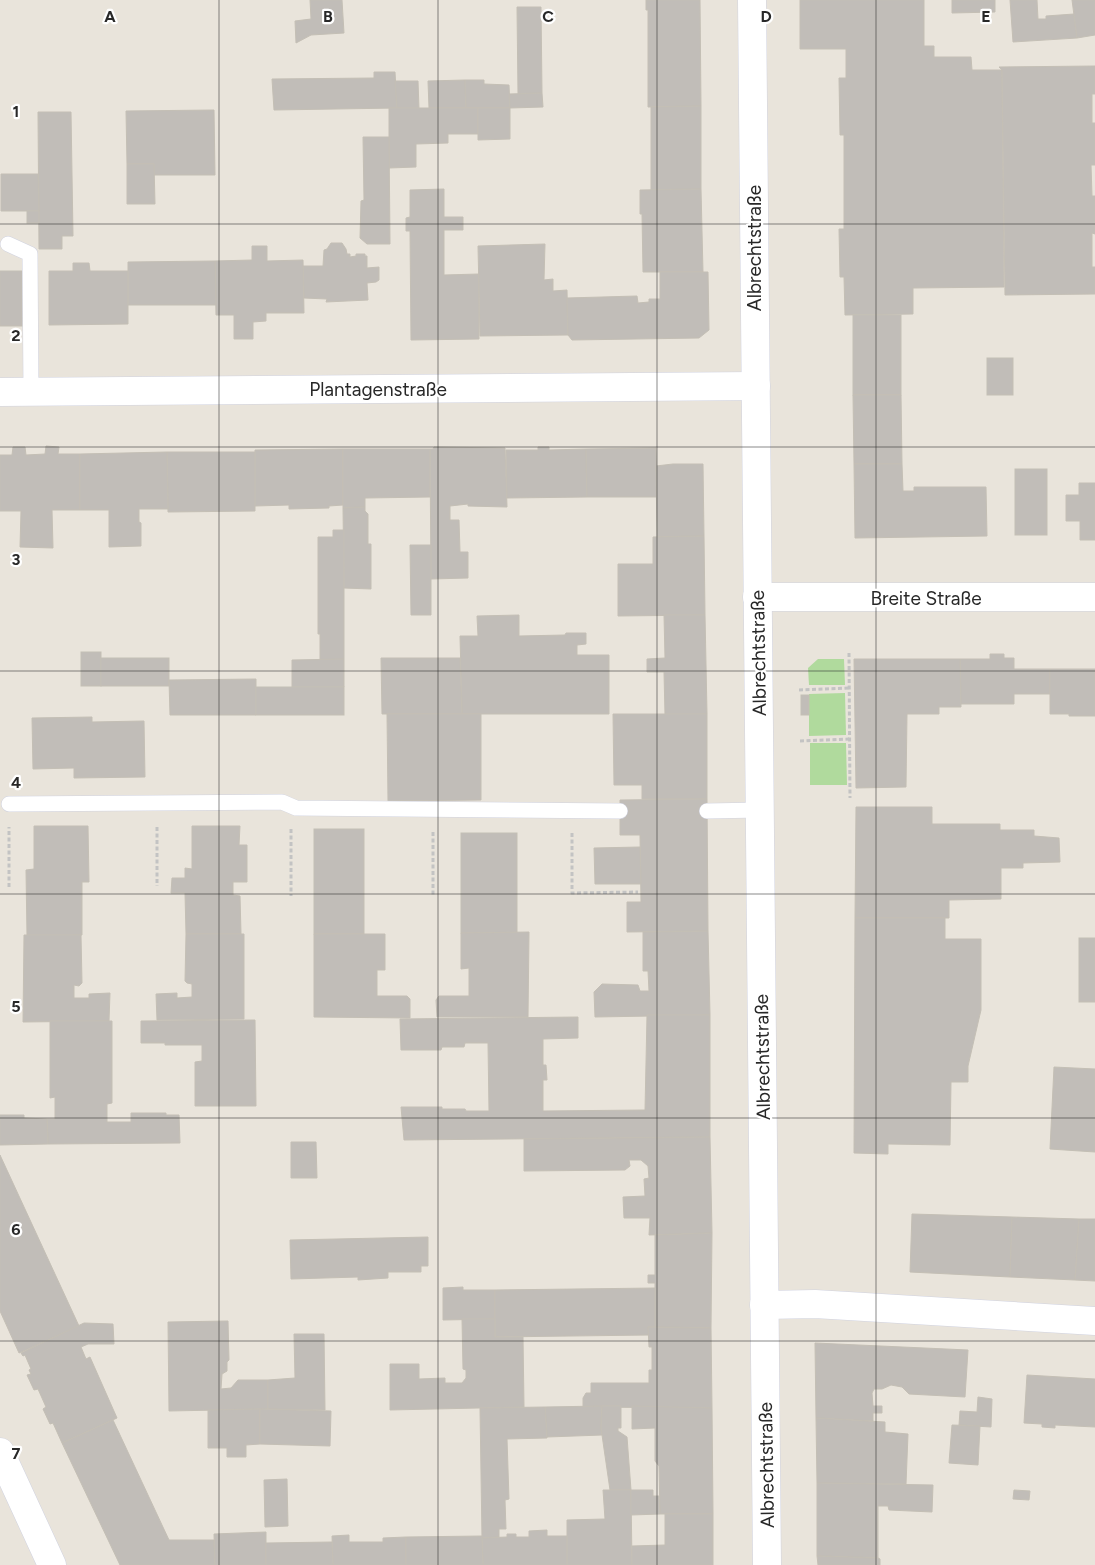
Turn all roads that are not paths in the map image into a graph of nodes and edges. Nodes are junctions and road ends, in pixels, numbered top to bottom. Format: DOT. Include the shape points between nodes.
graph roads {
  1 [pos="752,0"];
  2 [pos="8,244"];
  3 [pos="756,386"];
  4 [pos="0,392"];
  5 [pos="31,392"];
  6 [pos="1095,597"];
  7 [pos="758,598"];
  8 [pos="9,804"];
  9 [pos="760,810"];
  10 [pos="620,811"];
  11 [pos="707,811"];
  12 [pos="764,1305"];
  13 [pos="1095,1321"];
  14 [pos="0,1452"];
  15 [pos="52,1565"];
  16 [pos="767,1565"];
  1 -- 3 [label="main road, Albrechtstraße"];
  2 -- 5 [label="lane" via="30,254"];
  3 -- 5 [label="main road, Plantagenstraße"];
  3 -- 7 [label="main road, Albrechtstraße"];
  4 -- 5 [label="main road, Plantagenstraße"];
  6 -- 7 [label="main road, Breite Straße"];
  7 -- 9 [label="main road, Albrechtstraße"];
  8 -- 10 [label="lane" via="282,802 296,808"];
  9 -- 11 [label="lane"];
  9 -- 12 [label="main road, Albrechtstraße"];
  12 -- 13 [label="main road" via="815,1304"];
  12 -- 16 [label="main road, Albrechtstraße"];
  14 -- 15 [label="main road"];
}
